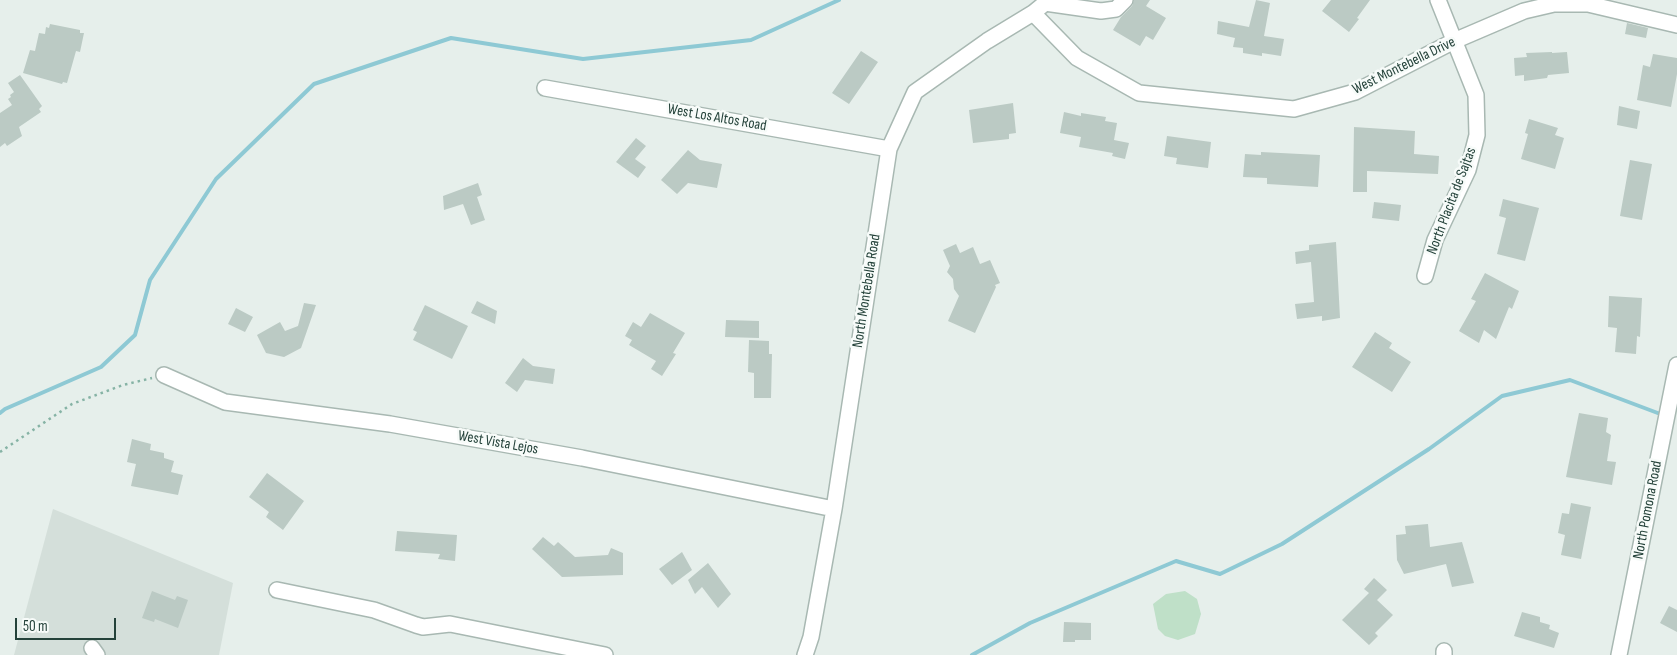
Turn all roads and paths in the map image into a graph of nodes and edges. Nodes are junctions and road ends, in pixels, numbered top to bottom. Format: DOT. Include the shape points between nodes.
graph roads {
  1 [pos="1125,0"];
  2 [pos="1438,0"];
  3 [pos="1047,2"];
  4 [pos="1033,13"];
  5 [pos="1677,25"];
  6 [pos="1454,41"];
  7 [pos="545,88"];
  8 [pos="889,149"];
  9 [pos="1425,276"];
  10 [pos="1677,365"];
  11 [pos="164,375"];
  12 [pos="0,452"];
  13 [pos="834,509"];
  14 [pos="277,590"];
  15 [pos="586,653"];
  16 [pos="605,655"];
  17 [pos="805,655"];
  18 [pos="1620,655"];
  1 -- 3 [label="street" via="1116,9 1100,11"];
  2 -- 6 [label="street, North Placita de Sajtas"];
  3 -- 4 [label="street, North Montebella Road"];
  4 -- 6 [label="street, West Montebella Drive" via="1077,58 1139,93 1294,109 1355,92"];
  4 -- 8 [label="street, North Montebella Road" via="915,92"];
  5 -- 6 [label="street, West Montebella Drive" via="1588,4 1554,4 1524,11"];
  6 -- 9 [label="street, North Placita de Sajtas" via="1476,95 1477,135 1468,170 1435,240"];
  7 -- 8 [label="street, West Los Altos Road"];
  8 -- 13 [label="street, North Montebella Road"];
  10 -- 18 [label="street, North Pomona Road"];
  11 -- 12 [label="path" via="123,385 72,404"];
  11 -- 13 [label="street, West Vista Lejos" via="225,402 390,424 582,458"];
  13 -- 17 [label="street, North Montebella Road"];
  14 -- 15 [label="street" via="374,610 423,627 450,624"];
  15 -- 16 [label="street"];
}
